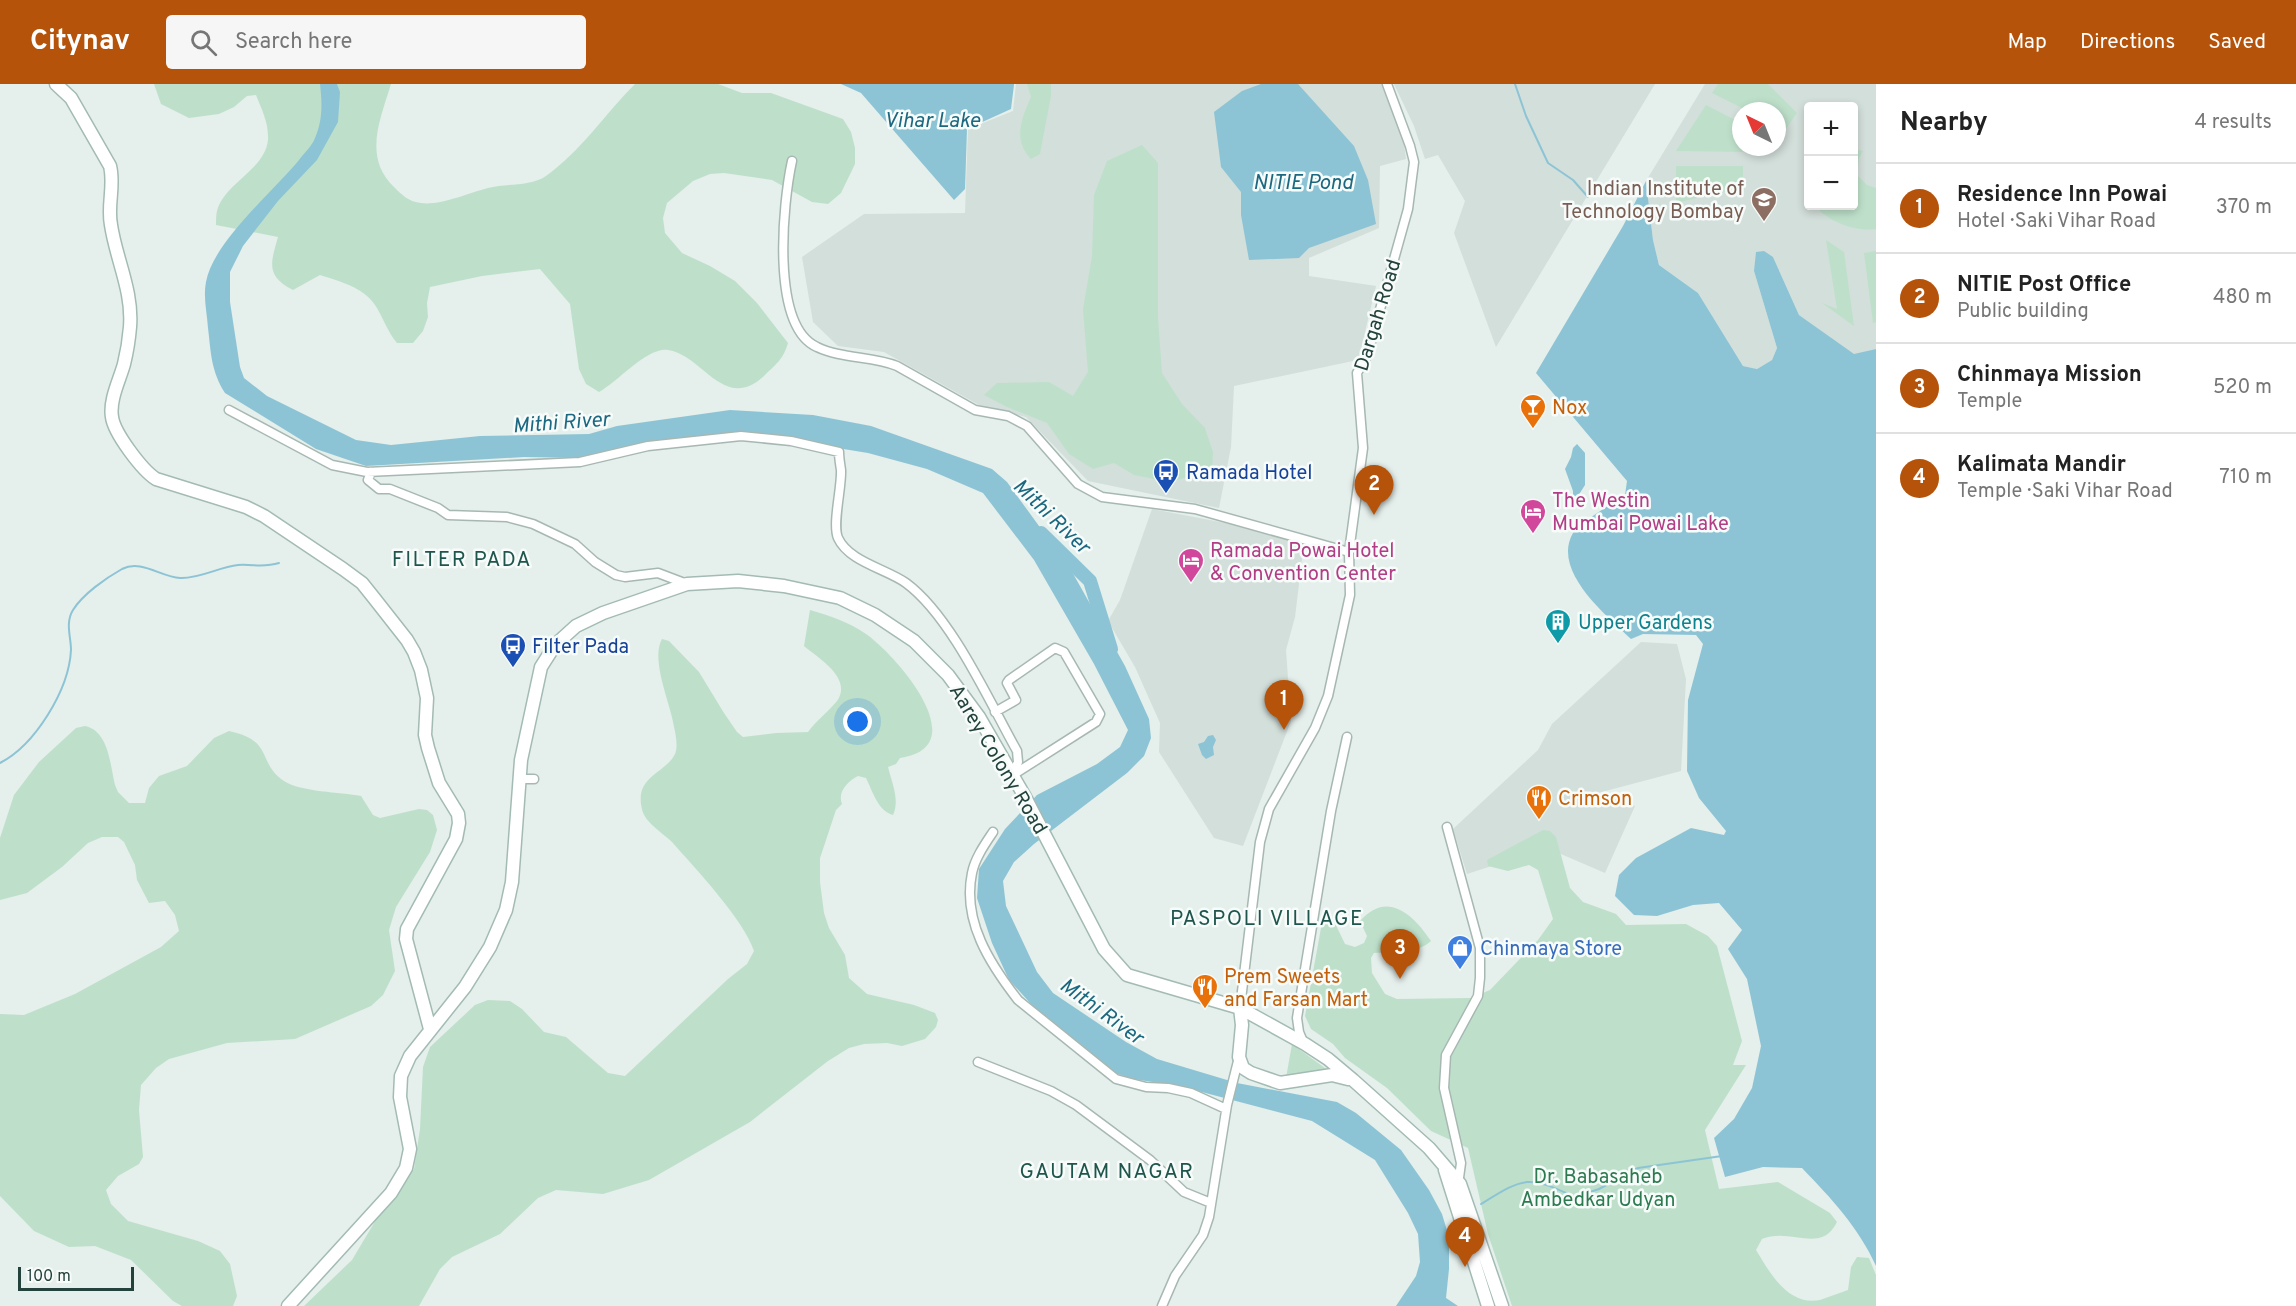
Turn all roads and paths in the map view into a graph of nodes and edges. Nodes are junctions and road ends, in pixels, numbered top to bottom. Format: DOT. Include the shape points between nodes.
graph roads {
  1 [pos="56,84"];
  2 [pos="69,84"];
  3 [pos="1387,84"];
  4 [pos="71,98"];
  5 [pos="792,161"];
  6 [pos="229,410"];
  7 [pos="371,472"];
  8 [pos="1349,552"];
  9 [pos="687,584"];
  10 [pos="995,712"];
  11 [pos="1347,737"];
  12 [pos="1012,776"];
  13 [pos="519,778"];
  14 [pos="534,779"];
  15 [pos="1448,827"];
  16 [pos="993,832"];
  17 [pos="1240,1008"];
  18 [pos="430,1029"];
  19 [pos="1305,1044"];
  20 [pos="1239,1057"];
  21 [pos="978,1062"];
  22 [pos="1353,1080"];
  23 [pos="1227,1107"];
  24 [pos="1455,1187"];
  25 [pos="1211,1203"];
  26 [pos="288,1306"];
  27 [pos="1162,1306"];
  28 [pos="1488,1306"];
  29 [pos="1502,1306"];
  1 -- 4 [label="main road"];
  2 -- 4 [label="street"];
  3 -- 8 [label="street, Dargah Road" via="1414,162 1408,209 1367,356 1357,373 1363,448"];
  4 -- 18 [label="main road" via="113,178 111,226 128,291 130,326 111,410 118,432 148,474 156,479 246,507 279,525 362,583 414,652 426,698 425,735 432,764 459,823 456,839 406,939"];
  5 -- 8 [label="street" via="785,193 783,274 791,315 815,346 891,364 975,410 1016,420 1027,426 1077,484 1102,497 1196,509"];
  6 -- 7 [label="street" via="332,465"];
  7 -- 9 [label="street" via="368,480 379,489 390,489 448,515 507,517 533,524 575,544 616,575 658,573"];
  7 -- 10 [label="street" via="580,462 648,446 741,436 791,441 839,452 839,540 865,562 906,582 922,597 943,622"];
  8 -- 17 [label="street, Dargah Road" via="1350,595 1328,696 1315,728 1269,808 1260,842"];
  9 -- 12 [label="main road, Aarey Colony Road" via="738,581 784,586 840,597 875,615 914,641 948,675 979,717"];
  9 -- 13 [label="main road, Aarey Colony Road" via="603,613 576,626 555,645 541,667"];
  10 -- 12 [label="street" via="1017,751 1018,762"];
  10 -- 12 [label="street" via="1016,700 1008,687 1009,680 1055,648 1064,652 1100,714 1096,722"];
  11 -- 19 [label="street" via="1297,1018"];
  12 -- 17 [label="main road, Aarey Colony Road" via="1104,949 1127,975"];
  13 -- 14 [label="street"];
  13 -- 18 [label="main road, Aarey Colony Road" via="512,882 506,910 490,947 465,987"];
  15 -- 24 [label="street" via="1480,948 1478,996 1446,1055 1444,1088 1461,1162"];
  16 -- 23 [label="street" via="972,872 972,914 976,933 1018,1000 1116,1079 1191,1093"];
  17 -- 19 [label="main road, Aarey Colony Road"];
  17 -- 20 [label="main road"];
  18 -- 26 [label="main road, Aarey Colony Road" via="401,1076 400,1097 410,1149 406,1168 391,1193"];
  19 -- 22 [label="main road, Aarey Colony Road"];
  20 -- 22 [label="main road" via="1243,1068 1280,1083 1332,1075"];
  20 -- 23 [label="street"];
  21 -- 25 [label="street" via="1076,1105 1150,1160 1185,1192"];
  22 -- 24 [label="main road, Aarey Colony Road" via="1423,1143"];
  23 -- 25 [label="street"];
  24 -- 28 [label="main road"];
  24 -- 29 [label="main road"];
  25 -- 27 [label="street" via="1203,1235 1175,1276"];
}
